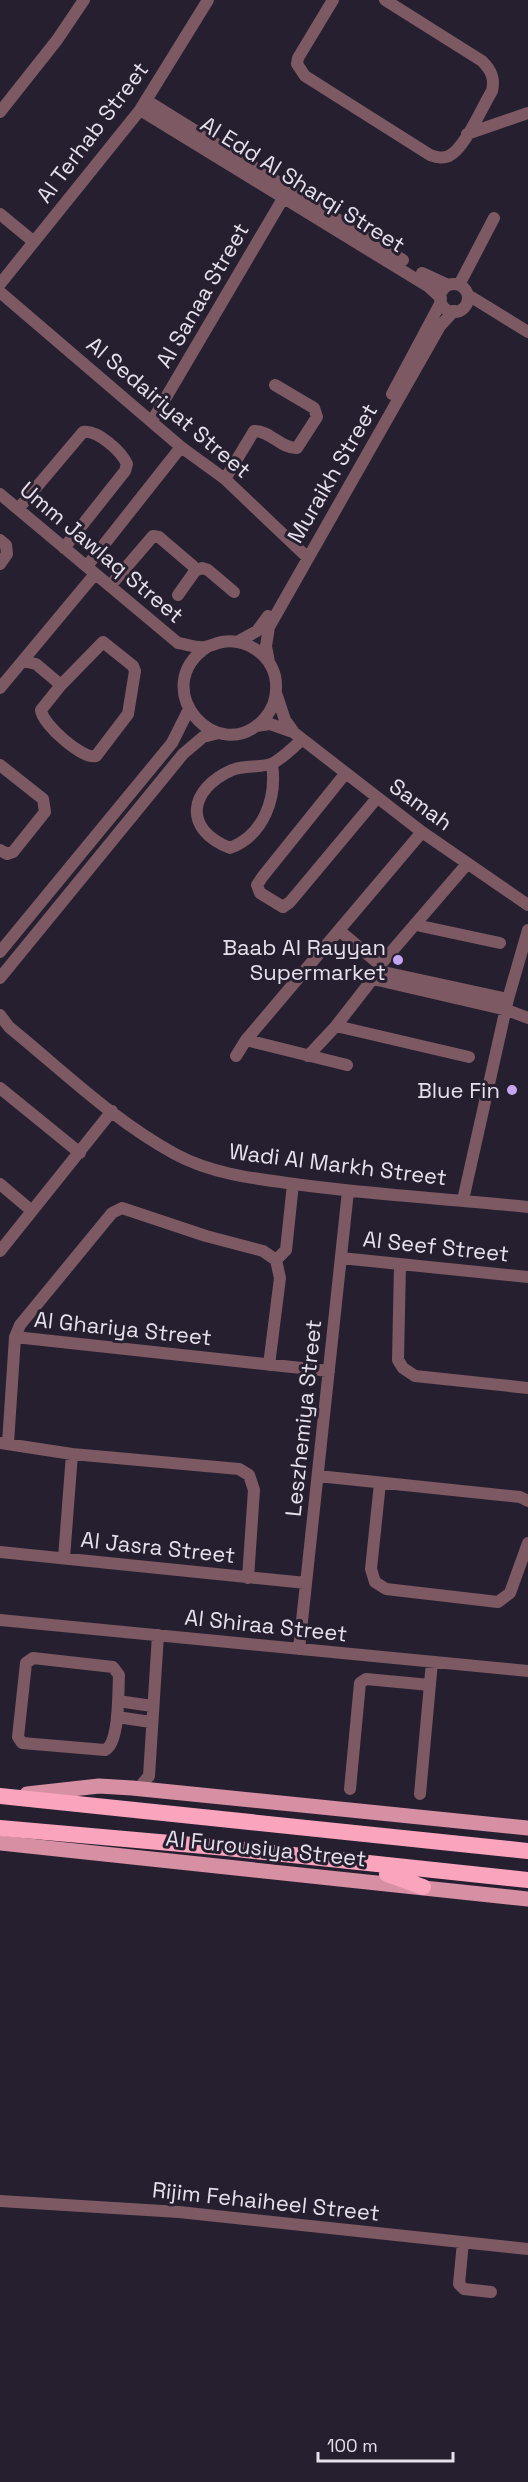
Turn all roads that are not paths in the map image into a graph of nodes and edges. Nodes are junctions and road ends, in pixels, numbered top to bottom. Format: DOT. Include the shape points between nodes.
graph roads {
  1 [pos="84,0"];
  2 [pos="208,0"];
  3 [pos="333,0"];
  4 [pos="385,0"];
  5 [pos="143,105"];
  6 [pos="0,112"];
  7 [pos="528,113"];
  8 [pos="467,134"];
  9 [pos="287,193"];
  10 [pos="0,214"];
  11 [pos="494,218"];
  12 [pos="34,242"];
  13 [pos="0,284"];
  14 [pos="453,285"];
  15 [pos="0,292"];
  16 [pos="468,295"];
  17 [pos="441,300"];
  18 [pos="454,311"];
  19 [pos="528,332"];
  20 [pos="275,386"];
  21 [pos="152,422"];
  22 [pos="181,447"];
  23 [pos="225,479"];
  24 [pos="0,494"];
  25 [pos="18,509"];
  26 [pos="0,540"];
  27 [pos="64,548"];
  28 [pos="305,555"];
  29 [pos="0,564"];
  30 [pos="91,570"];
  31 [pos="195,571"];
  32 [pos="110,586"];
  33 [pos="234,592"];
  34 [pos="178,595"];
  35 [pos="237,642"];
  36 [pos="178,643"];
  37 [pos="207,647"];
  38 [pos="23,661"];
  39 [pos="269,663"];
  40 [pos="187,670"];
  41 [pos="61,685"];
  42 [pos="0,688"];
  43 [pos="276,693"];
  44 [pos="189,709"];
  45 [pos="256,726"];
  46 [pos="219,733"];
  47 [pos="298,736"];
  48 [pos="272,764"];
  49 [pos="0,765"];
  50 [pos="345,774"];
  51 [pos="377,798"];
  52 [pos="422,832"];
  53 [pos="0,850"];
  54 [pos="467,864"];
  55 [pos="528,905"];
  56 [pos="416,925"];
  57 [pos="528,930"];
  58 [pos="340,931"];
  59 [pos="500,943"];
  60 [pos="0,952"];
  61 [pos="377,972"];
  62 [pos="0,978"];
  63 [pos="507,1004"];
  64 [pos="0,1015"];
  65 [pos="528,1018"];
  66 [pos="4,1025"];
  67 [pos="336,1026"];
  68 [pos="246,1040"];
  69 [pos="236,1056"];
  70 [pos="308,1056"];
  71 [pos="469,1058"];
  72 [pos="346,1065"];
  73 [pos="0,1088"];
  74 [pos="112,1112"];
  75 [pos="80,1153"];
  76 [pos="0,1184"];
  77 [pos="292,1184"];
  78 [pos="348,1191"];
  79 [pos="463,1200"];
  80 [pos="528,1207"];
  81 [pos="32,1211"];
  82 [pos="0,1251"];
  83 [pos="341,1258"];
  84 [pos="276,1260"];
  85 [pos="400,1264"];
  86 [pos="528,1277"];
  87 [pos="15,1337"];
  88 [pos="269,1365"];
  89 [pos="329,1371"];
  90 [pos="528,1388"];
  91 [pos="4,1443"];
  92 [pos="72,1454"];
  93 [pos="318,1476"];
  94 [pos="380,1483"];
  95 [pos="528,1502"];
  96 [pos="528,1543"];
  97 [pos="0,1552"];
  98 [pos="64,1558"];
  99 [pos="248,1578"];
  100 [pos="306,1582"];
  101 [pos="0,1620"];
  102 [pos="158,1635"];
  103 [pos="299,1649"];
  104 [pos="432,1662"];
  105 [pos="528,1671"];
  106 [pos="430,1685"];
  107 [pos="118,1701"];
  108 [pos="152,1706"];
  109 [pos="117,1717"];
  110 [pos="151,1722"];
  111 [pos="149,1776"];
  112 [pos="350,1788"];
  113 [pos="138,1789"];
  114 [pos="164,1792"];
  115 [pos="420,1794"];
  116 [pos="3,1797"];
  117 [pos="0,1828"];
  118 [pos="528,1828"];
  119 [pos="528,1839"];
  120 [pos="428,1841"];
  121 [pos="0,1843"];
  122 [pos="227,1848"];
  123 [pos="528,1851"];
  124 [pos="528,1880"];
  125 [pos="423,1887"];
  126 [pos="528,1899"];
  127 [pos="0,2201"];
  128 [pos="463,2242"];
  129 [pos="528,2249"];
  130 [pos="491,2292"];
  1 -- 6 [label="street"];
  2 -- 5 [label="street, Al Terhab Street"];
  3 -- 8 [label="street" via="298,58 297,64 305,76 430,155 448,157"];
  4 -- 8 [label="street" via="490,69 492,91"];
  5 -- 9 [label="street, Al Edd Al Sharqi Street"];
  5 -- 12 [label="street, Al Terhab Street"];
  7 -- 8 [label="street"];
  9 -- 14 [label="street, Al Edd Al Sharqi Street" via="433,280"];
  9 -- 17 [label="street, Al Edd Al Sharqi Street" via="429,287"];
  9 -- 21 [label="street, Al Sanaa Street"];
  10 -- 12 [label="street"];
  11 -- 14 [label="street"];
  12 -- 13 [label="street, Al Terhab Street"];
  14 -- 16 [label="street"];
  14 -- 17 [label="street"];
  15 -- 21 [label="street, Al Sedairiyat Street"];
  16 -- 18 [label="street" via="466,305"];
  16 -- 19 [label="street"];
  17 -- 18 [label="street" via="445,308"];
  17 -- 28 [label="street, Muraikh Street"];
  18 -- 28 [label="street, Muraikh Street" via="440,326"];
  20 -- 23 [label="street" via="314,408 317,417 301,445 294,449 254,431"];
  21 -- 22 [label="street, Al Sedairiyat Street"];
  22 -- 23 [label="street, Al Sedairiyat Street"];
  22 -- 30 [label="street"];
  23 -- 28 [label="street, Al Sedairiyat Street"];
  24 -- 25 [label="street, Umm Jawlaq Street"];
  25 -- 27 [label="street, Umm Jawlaq Street"];
  25 -- 27 [label="street" via="83,432 95,434 123,456 125,471"];
  26 -- 29 [label="street" via="7,554"];
  27 -- 30 [label="street, Umm Jawlaq Street"];
  28 -- 35 [label="street, Muraikh Street" via="264,623"];
  28 -- 39 [label="street, Muraikh Street" via="269,627"];
  30 -- 32 [label="street, Umm Jawlaq Street"];
  30 -- 38 [label="street"];
  31 -- 32 [label="street" via="168,544 153,536"];
  31 -- 33 [label="street" via="208,570"];
  31 -- 34 [label="street"];
  32 -- 36 [label="street, Umm Jawlaq Street"];
  35 -- 37 [label="street"];
  35 -- 39 [label="street" via="259,651"];
  36 -- 37 [label="street, Umm Jawlaq Street"];
  36 -- 40 [label="street, Umm Jawlaq Street"];
  37 -- 40 [label="street"];
  38 -- 41 [label="street" via="36,664"];
  38 -- 42 [label="street"];
  39 -- 43 [label="street"];
  40 -- 44 [label="street" via="184,686"];
  41 -- 41 [label="street" via="41,710 41,717 86,756 96,756 128,714 133,666 103,642"];
  43 -- 45 [label="street" via="268,715"];
  43 -- 47 [label="street, Samah" via="285,720"];
  44 -- 46 [label="street" via="198,721"];
  44 -- 60 [label="street" via="172,743"];
  45 -- 46 [label="street" via="242,732"];
  45 -- 47 [label="street, Samah" via="270,724"];
  46 -- 62 [label="street" via="203,737 183,754"];
  47 -- 48 [label="street"];
  47 -- 50 [label="street, Samah"];
  48 -- 48 [label="street" via="234,769 218,777 196,808 196,819 202,829 230,848 245,842 272,798"];
  49 -- 53 [label="street" via="46,806 13,852"];
  50 -- 51 [label="street, Samah"];
  50 -- 51 [label="street" via="263,876 257,885 260,893 283,907 290,902"];
  51 -- 52 [label="street, Samah"];
  52 -- 54 [label="street, Samah"];
  52 -- 58 [label="street"];
  54 -- 55 [label="street, Samah"];
  54 -- 56 [label="street"];
  56 -- 59 [label="street"];
  56 -- 61 [label="street"];
  57 -- 63 [label="street"];
  58 -- 61 [label="street"];
  58 -- 68 [label="street"];
  61 -- 63 [label="street"];
  61 -- 67 [label="street"];
  63 -- 65 [label="street"];
  63 -- 79 [label="street"];
  64 -- 66 [label="street, Wadi Al Markh Street"];
  66 -- 74 [label="street, Wadi Al Markh Street"];
  67 -- 70 [label="street"];
  67 -- 71 [label="street"];
  68 -- 69 [label="street"];
  68 -- 70 [label="street"];
  70 -- 72 [label="street"];
  73 -- 75 [label="street"];
  74 -- 75 [label="street"];
  74 -- 77 [label="street, Wadi Al Markh Street" via="193,1162 239,1177"];
  75 -- 81 [label="street"];
  76 -- 81 [label="street"];
  77 -- 78 [label="street, Wadi Al Markh Street"];
  77 -- 84 [label="street" via="286,1250"];
  78 -- 79 [label="street, Wadi Al Markh Street"];
  78 -- 83 [label="street, Leszhemiya Street"];
  79 -- 80 [label="street, Wadi Al Markh Street"];
  81 -- 82 [label="street"];
  83 -- 85 [label="street, Al Seef Street"];
  83 -- 89 [label="street, Leszhemiya Street"];
  84 -- 87 [label="street, Al Ghariya Street" via="263,1251 122,1208 112,1214 20,1325"];
  84 -- 88 [label="street" via="280,1278"];
  85 -- 86 [label="street, Al Seef Street"];
  85 -- 90 [label="street" via="398,1360 403,1368 415,1376"];
  87 -- 88 [label="street, Al Ghariya Street"];
  87 -- 91 [label="street"];
  88 -- 89 [label="street, Al Ghariya Street"];
  89 -- 93 [label="street, Leszhemiya Street"];
  91 -- 92 [label="street, Al Jasra Street"];
  92 -- 98 [label="street, Al Jasra Street"];
  92 -- 99 [label="street, Al Jasra Street" via="239,1469 249,1475 254,1490"];
  93 -- 94 [label="street"];
  93 -- 100 [label="street, Leszhemiya Street"];
  94 -- 95 [label="street" via="520,1497"];
  94 -- 96 [label="street" via="371,1569 375,1582 386,1589 498,1602 510,1593"];
  97 -- 98 [label="street, Al Jasra Street"];
  98 -- 99 [label="street, Al Jasra Street"];
  99 -- 100 [label="street, Al Jasra Street"];
  100 -- 103 [label="street, Leszhemiya Street"];
  101 -- 102 [label="street, Al Shiraa Street"];
  102 -- 103 [label="street, Al Shiraa Street"];
  102 -- 108 [label="street"];
  103 -- 104 [label="street, Al Shiraa Street"];
  104 -- 105 [label="street, Al Shiraa Street"];
  104 -- 106 [label="street"];
  106 -- 112 [label="street" via="366,1679 360,1683"];
  106 -- 115 [label="street"];
  107 -- 108 [label="street"];
  107 -- 109 [label="street"];
  107 -- 109 [label="street" via="118,1675 113,1667 33,1658 26,1663 18,1737 28,1745 105,1750 112,1744"];
  108 -- 110 [label="street"];
  109 -- 110 [label="street"];
  110 -- 111 [label="street"];
  111 -- 113 [label="street"];
  111 -- 114 [label="street"];
  113 -- 114 [label="main road, Al Furousiya Street"];
  113 -- 116 [label="main road, Al Furousiya Street" via="99,1786"];
  114 -- 118 [label="main road, Al Furousiya Street"];
  116 -- 120 [label="highway, Al Furousiya Street"];
  117 -- 122 [label="highway, Al Furousiya Street"];
  119 -- 120 [label="highway" via="459,1836"];
  120 -- 123 [label="highway, Al Furousiya Street"];
  121 -- 125 [label="main road, Al Furousiya Street"];
  122 -- 124 [label="highway, Al Furousiya Street"];
  122 -- 125 [label="highway" via="261,1858 386,1874"];
  125 -- 126 [label="main road, Al Furousiya Street"];
  127 -- 128 [label="street, Rijim Fehaiheel Street" via="179,2212"];
  128 -- 129 [label="street, Rijim Fehaiheel Street"];
  128 -- 130 [label="street" via="459,2284 464,2289"];
}
